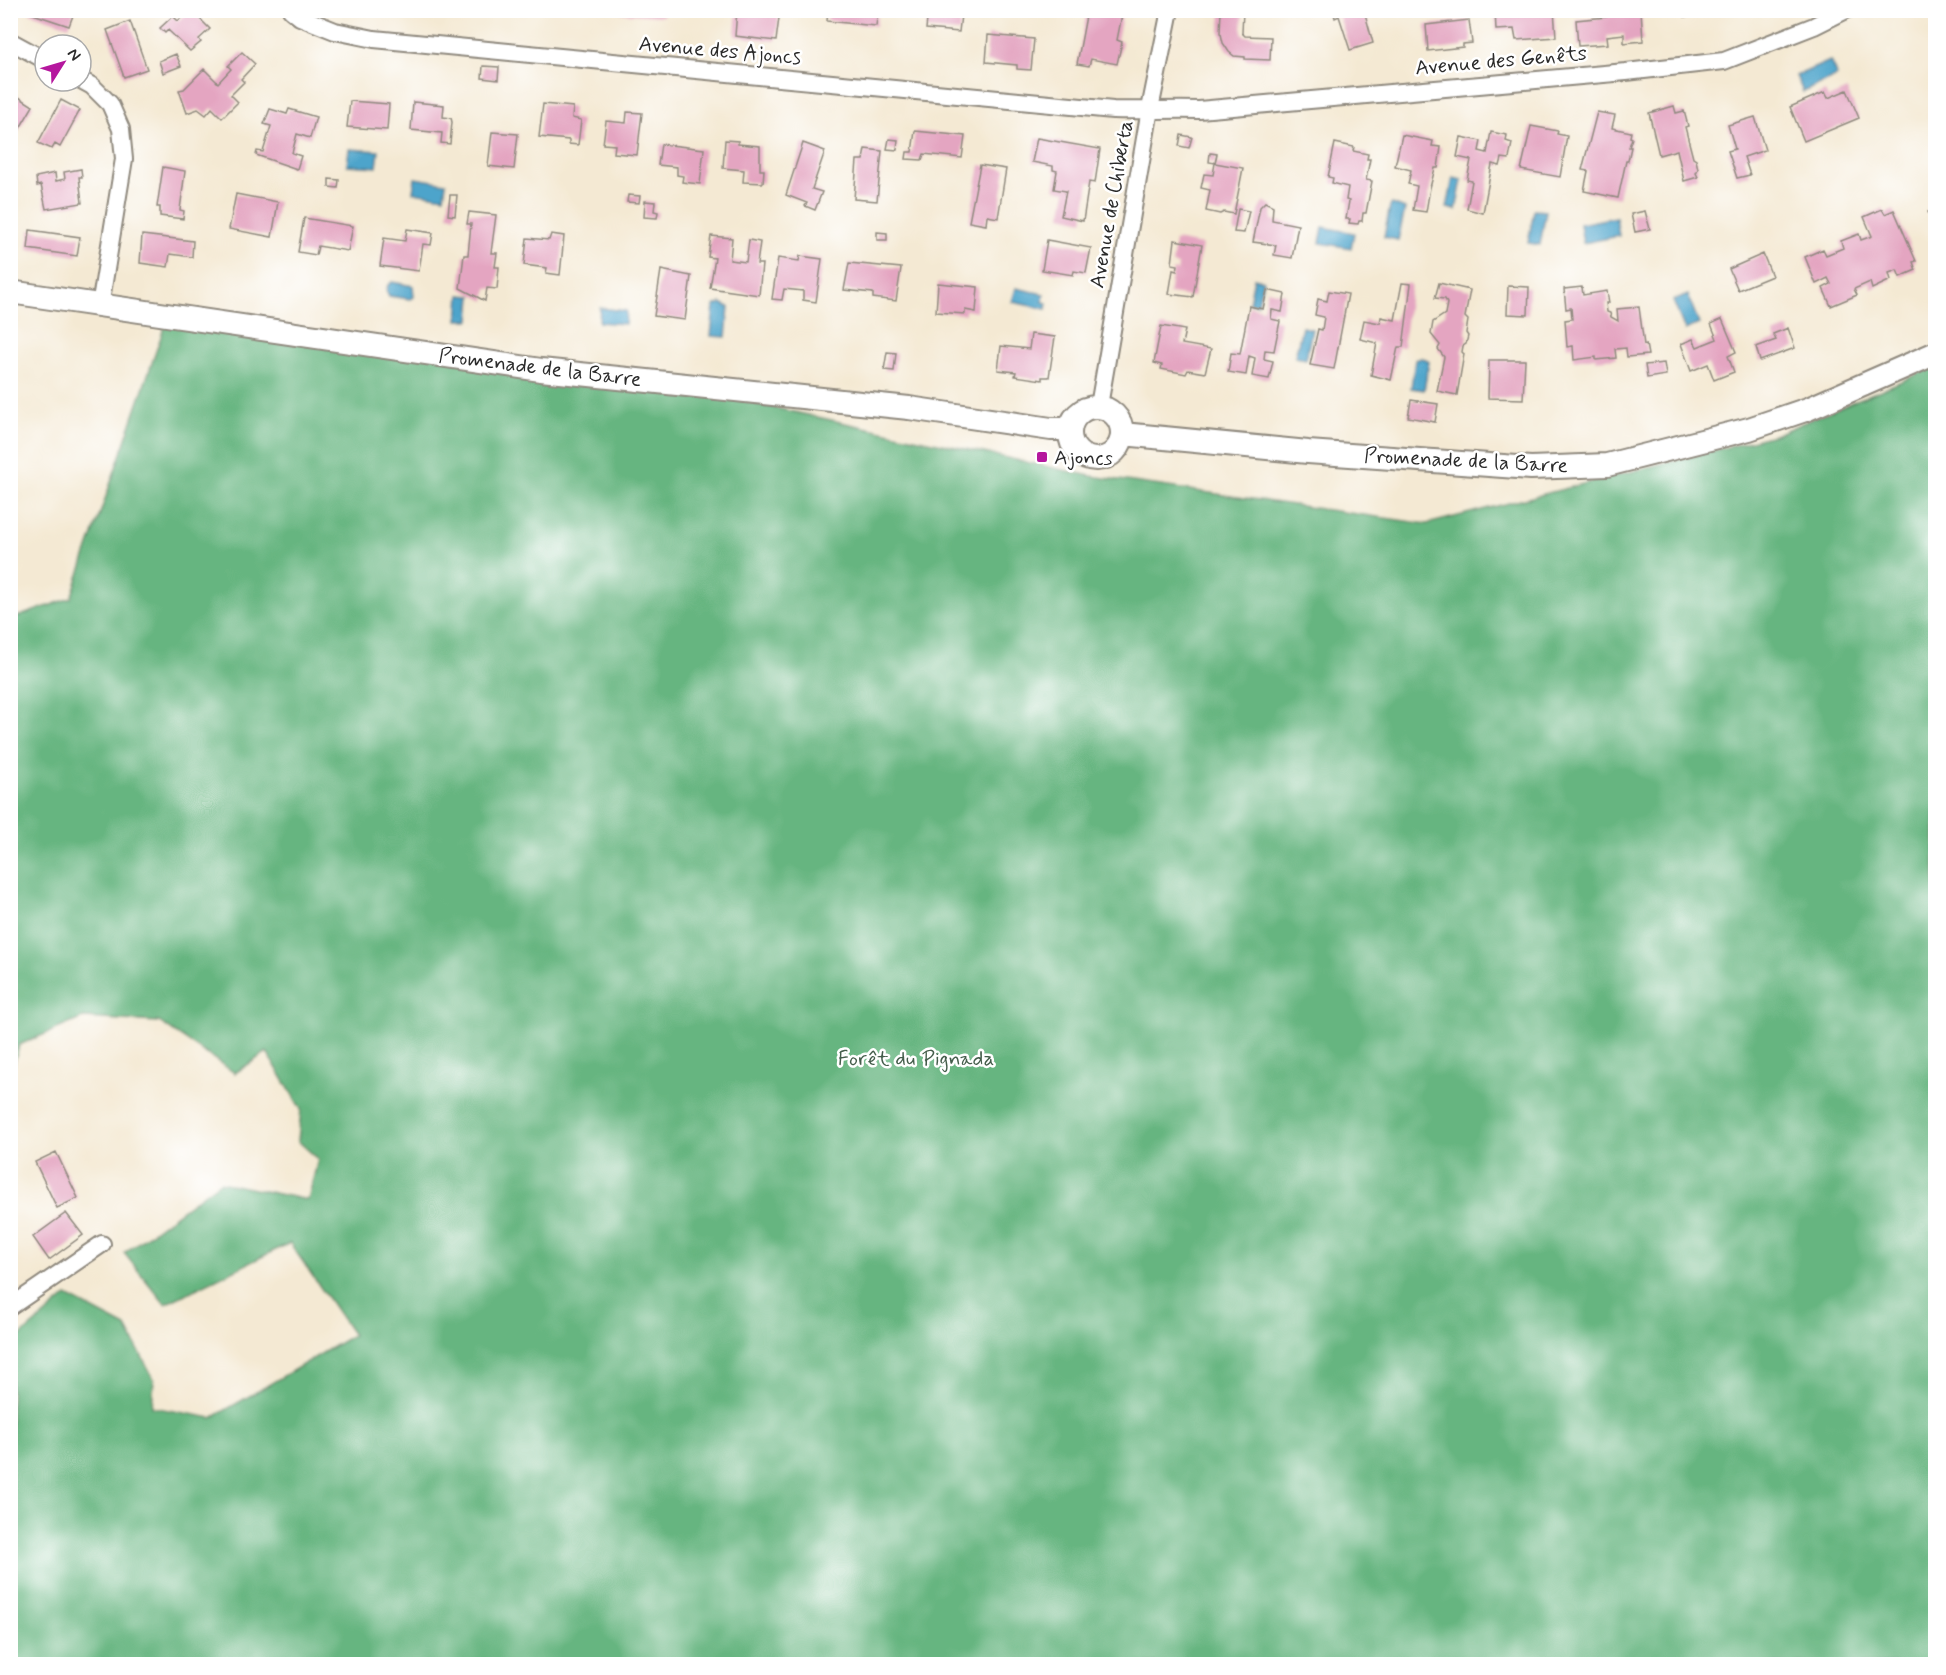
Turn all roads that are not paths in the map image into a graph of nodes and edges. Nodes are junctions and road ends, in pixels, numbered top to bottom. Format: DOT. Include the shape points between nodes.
graph roads {
  1 [pos="291,10"];
  2 [pos="1170,10"];
  3 [pos="1846,10"];
  4 [pos="10,41"];
  5 [pos="33,53"];
  6 [pos="93,87"];
  7 [pos="1150,110"];
  8 [pos="10,292"];
  9 [pos="100,306"];
  10 [pos="1935,353"];
  11 [pos="1099,406"];
  12 [pos="1070,429"];
  13 [pos="1123,434"];
  14 [pos="102,1244"];
  15 [pos="10,1307"];
  1 -- 7 [label="street, Avenue des Ajoncs" via="335,31 374,39 1102,109"];
  2 -- 7 [label="street, Avenue de Chiberta"];
  3 -- 7 [label="street, Avenue des Genêts" via="1724,61 1198,110"];
  4 -- 5 [label="street"];
  6 -- 9 [label="street" via="110,104 121,129 124,159"];
  7 -- 11 [label="street, Avenue de Chiberta"];
  8 -- 9 [label="main road, Promenade de la Barre"];
  9 -- 12 [label="main road, Promenade de la Barre" via="541,370 909,408"];
  10 -- 13 [label="main road, Promenade de la Barre" via="1808,409 1759,426 1607,465 1531,468"];
  11 -- 12 [label="main road" via="1080,412"];
  11 -- 13 [label="main road" via="1113,412"];
  12 -- 13 [label="main road" via="1075,448 1097,459 1115,452"];
  14 -- 15 [label="street"];
}
